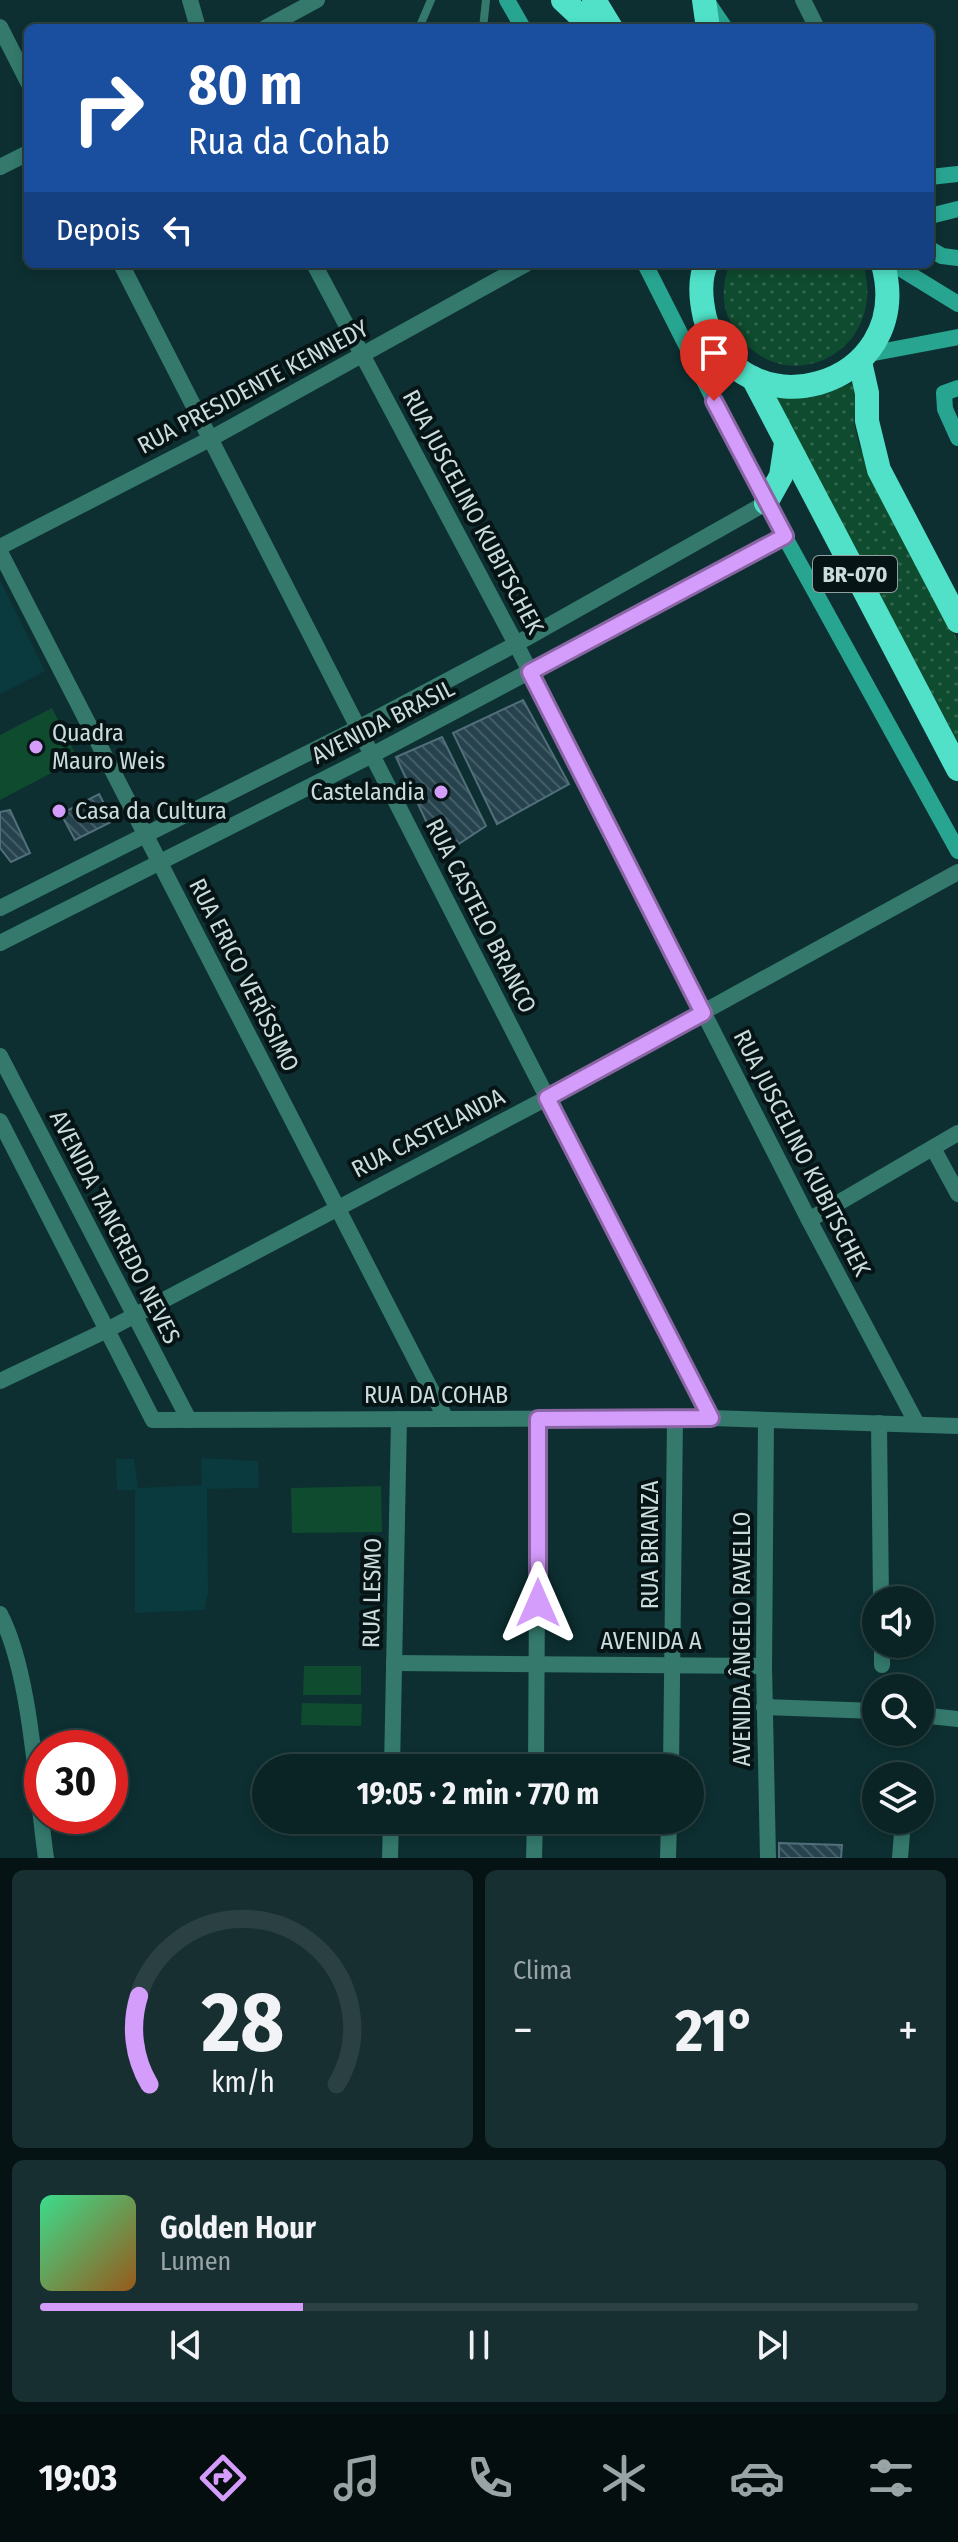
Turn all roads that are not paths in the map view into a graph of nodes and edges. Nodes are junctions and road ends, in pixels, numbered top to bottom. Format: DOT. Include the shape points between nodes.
graph roads {
  1 [pos="190,0"];
  2 [pos="317,0"];
  3 [pos="431,0"];
  4 [pos="486,0"];
  5 [pos="563,0"];
  6 [pos="705,0"];
  7 [pos="803,0"];
  8 [pos="510,2"];
  9 [pos="597,16"];
  10 [pos="197,24"];
  11 [pos="272,24"];
  12 [pos="421,24"];
  13 [pos="483,24"];
  14 [pos="521,24"];
  15 [pos="708,24"];
  16 [pos="722,24"];
  17 [pos="815,24"];
  18 [pos="0,27"];
  19 [pos="24,74"];
  20 [pos="24,155"];
  21 [pos="0,167"];
  22 [pos="958,174"];
  23 [pos="934,177"];
  24 [pos="958,209"];
  25 [pos="934,215"];
  26 [pos="934,251"];
  27 [pos="958,258"];
  28 [pos="123,268"];
  29 [pos="316,268"];
  30 [pos="519,268"];
  31 [pos="647,268"];
  32 [pos="703,268"];
  33 [pos="884,268"];
  34 [pos="900,268"];
  35 [pos="958,304"];
  36 [pos="958,337"];
  37 [pos="362,356"];
  38 [pos="864,358"];
  39 [pos="753,378"];
  40 [pos="958,388"];
  41 [pos="958,438"];
  42 [pos="210,439"];
  43 [pos="786,443"];
  44 [pos="766,503"];
  45 [pos="785,536"];
  46 [pos="0,550"];
  47 [pos="958,621"];
  48 [pos="516,644"];
  49 [pos="530,672"];
  50 [pos="358,728"];
  51 [pos="372,755"];
  52 [pos="958,769"];
  53 [pos="145,833"];
  54 [pos="958,851"];
  55 [pos="159,861"];
  56 [pos="958,872"];
  57 [pos="0,908"];
  58 [pos="0,943"];
  59 [pos="703,1013"];
  60 [pos="0,1056"];
  61 [pos="547,1098"];
  62 [pos="0,1121"];
  63 [pos="958,1133"];
  64 [pos="933,1148"];
  65 [pos="958,1194"];
  66 [pos="337,1206"];
  67 [pos="809,1220"];
  68 [pos="133,1316"];
  69 [pos="107,1330"];
  70 [pos="0,1381"];
  71 [pos="675,1418"];
  72 [pos="711,1418"];
  73 [pos="399,1419"];
  74 [pos="446,1419"];
  75 [pos="538,1419"];
  76 [pos="189,1420"];
  77 [pos="766,1420"];
  78 [pos="879,1423"];
  79 [pos="917,1424"];
  80 [pos="958,1426"];
  81 [pos="881,1586"];
  82 [pos="0,1614"];
  83 [pos="882,1658"];
  84 [pos="394,1663"];
  85 [pos="539,1664"];
  86 [pos="674,1665"];
  87 [pos="882,1665"];
  88 [pos="764,1666"];
  89 [pos="764,1707"];
  90 [pos="862,1710"];
  91 [pos="934,1716"];
  92 [pos="958,1719"];
  93 [pos="392,1754"];
  94 [pos="536,1754"];
  95 [pos="671,1754"];
  96 [pos="391,1834"];
  97 [pos="535,1834"];
  98 [pos="669,1834"];
  99 [pos="902,1834"];
  100 [pos="46,1858"];
  101 [pos="390,1858"];
  102 [pos="534,1858"];
  103 [pos="668,1858"];
  104 [pos="768,1858"];
  105 [pos="900,1858"];
  1 -- 10 [label="street"];
  2 -- 11 [label="street"];
  3 -- 12 [label="lane"];
  4 -- 13 [label="lane"];
  5 -- 9 [label="highway"];
  6 -- 15 [label="highway"];
  6 -- 16 [label="street"];
  7 -- 17 [label="street"];
  8 -- 14 [label="street"];
  18 -- 19 [label="street"];
  20 -- 21 [label="street"];
  22 -- 23 [label="street"];
  24 -- 25 [label="street"];
  26 -- 27 [label="street"];
  28 -- 42 [label="street, RUA CASTELO BRANCO"];
  29 -- 37 [label="street, RUA JUSCELINO KUBITSCHEK"];
  30 -- 37 [label="street, RUA PRESIDENTE KENNEDY"];
  31 -- 44 [label="street"];
  32 -- 39 [label="highway, BR-070" via="701,303 710,333 727,359"];
  33 -- 38 [label="highway" via="887,308"];
  34 -- 35 [label="street"];
  36 -- 38 [label="street"];
  37 -- 42 [label="street, RUA PRESIDENTE KENNEDY"];
  37 -- 48 [label="street, RUA JUSCELINO KUBITSCHEK"];
  38 -- 39 [label="highway, BR-070" via="839,377 811,386 781,387"];
  38 -- 47 [label="highway, BR-070" via="867,421 879,470"];
  39 -- 43 [label="highway, BR-070"];
  40 -- 41 [label="street" via="944,393"];
  42 -- 46 [label="street, RUA PRESIDENTE KENNEDY"];
  42 -- 50 [label="street, RUA CASTELO BRANCO"];
  43 -- 44 [label="highway" via="781,476"];
  43 -- 52 [label="highway, BR-070"];
  44 -- 45 [label="street"];
  44 -- 48 [label="street, AVENIDA BRASIL"];
  45 -- 49 [label="street, AVENIDA BRASIL"];
  45 -- 54 [label="street"];
  46 -- 53 [label="street, RUA ERICO VERÍSSIMO"];
  48 -- 49 [label="street, RUA JUSCELINO KUBITSCHEK"];
  48 -- 50 [label="street, AVENIDA BRASIL"];
  49 -- 51 [label="street, AVENIDA BRASIL"];
  49 -- 59 [label="street, RUA JUSCELINO KUBITSCHEK"];
  50 -- 51 [label="street, RUA CASTELO BRANCO"];
  50 -- 53 [label="street, AVENIDA BRASIL"];
  51 -- 55 [label="street, AVENIDA BRASIL"];
  51 -- 61 [label="street, RUA CASTELO BRANCO"];
  53 -- 55 [label="street, RUA ERICO VERÍSSIMO"];
  53 -- 57 [label="street, AVENIDA BRASIL"];
  55 -- 58 [label="street, AVENIDA BRASIL"];
  55 -- 66 [label="street, RUA ERICO VERÍSSIMO"];
  56 -- 59 [label="street, RUA CASTELANDA"];
  59 -- 61 [label="street, RUA CASTELANDA"];
  59 -- 67 [label="street, RUA JUSCELINO KUBITSCHEK"];
  60 -- 68 [label="street, AVENIDA TANCREDO NEVES"];
  61 -- 66 [label="street, RUA CASTELANDA"];
  61 -- 72 [label="street, RUA CASTELO BRANCO"];
  62 -- 69 [label="street"];
  63 -- 64 [label="street"];
  64 -- 65 [label="street"];
  64 -- 67 [label="street"];
  66 -- 68 [label="street, RUA CASTELANDA"];
  66 -- 74 [label="street, RUA ERICO VERÍSSIMO"];
  67 -- 79 [label="street, RUA JUSCELINO KUBITSCHEK"];
  68 -- 69 [label="street, RUA CASTELANDA"];
  68 -- 76 [label="street, AVENIDA TANCREDO NEVES"];
  69 -- 70 [label="street, RUA CASTELANDA"];
  69 -- 76 [label="street, RUA DA COHAB" via="153,1420"];
  71 -- 72 [label="street, RUA DA COHAB"];
  71 -- 75 [label="street, RUA DA COHAB"];
  71 -- 86 [label="street, RUA BRIANZA"];
  72 -- 77 [label="street, RUA DA COHAB"];
  73 -- 74 [label="street, RUA DA COHAB"];
  73 -- 76 [label="street, RUA DA COHAB"];
  73 -- 84 [label="street, RUA LESMO"];
  74 -- 75 [label="street, RUA DA COHAB"];
  75 -- 85 [label="street"];
  77 -- 78 [label="street, RUA DA COHAB"];
  77 -- 88 [label="street, AVENIDA ÂNGELO RAVELLO"];
  78 -- 79 [label="street, RUA DA COHAB"];
  78 -- 81 [label="street"];
  79 -- 80 [label="street, RUA DA COHAB"];
  82 -- 100 [label="street" via="19,1671"];
  83 -- 87 [label="street"];
  84 -- 85 [label="street, AVENIDA A"];
  84 -- 93 [label="street, RUA LESMO"];
  85 -- 86 [label="street, AVENIDA A"];
  85 -- 94 [label="street"];
  86 -- 88 [label="street, AVENIDA A"];
  86 -- 95 [label="street, RUA BRIANZA"];
  88 -- 89 [label="street, AVENIDA ÂNGELO RAVELLO"];
  89 -- 90 [label="street"];
  89 -- 104 [label="street, AVENIDA ÂNGELO RAVELLO"];
  91 -- 92 [label="street"];
  96 -- 101 [label="street"];
  97 -- 102 [label="street"];
  98 -- 103 [label="street"];
  99 -- 105 [label="street"];
}
